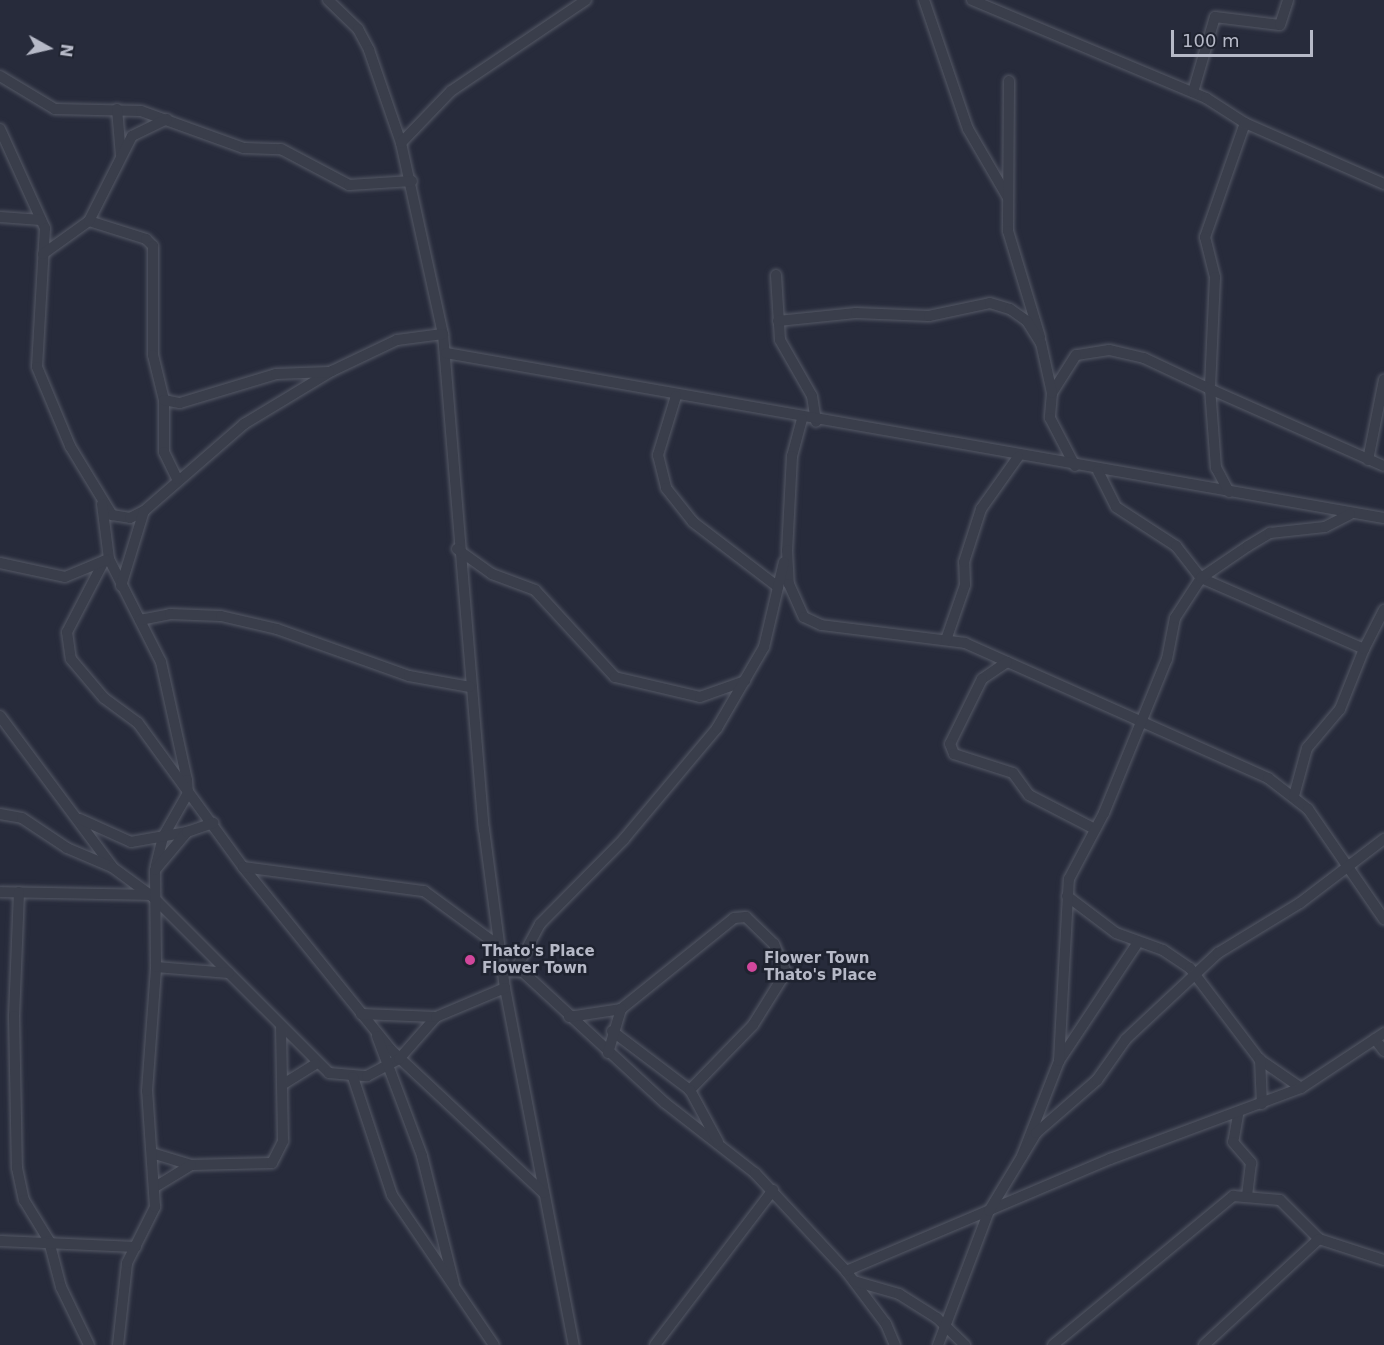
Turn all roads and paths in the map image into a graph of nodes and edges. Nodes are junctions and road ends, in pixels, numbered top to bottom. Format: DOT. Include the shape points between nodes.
graph roads {
  1 [pos="328,0"];
  2 [pos="586,0"];
  3 [pos="924,0"];
  4 [pos="972,0"];
  5 [pos="1288,0"];
  6 [pos="0,76"];
  7 [pos="1010,81"];
  8 [pos="1193,92"];
  9 [pos="117,109"];
  10 [pos="168,119"];
  11 [pos="1245,123"];
  12 [pos="0,129"];
  13 [pos="401,143"];
  14 [pos="4,144"];
  15 [pos="121,159"];
  16 [pos="412,181"];
  17 [pos="1384,184"];
  18 [pos="1007,196"];
  19 [pos="0,217"];
  20 [pos="41,220"];
  21 [pos="89,221"];
  22 [pos="43,254"];
  23 [pos="776,275"];
  24 [pos="778,321"];
  25 [pos="443,334"];
  26 [pos="1041,343"];
  27 [pos="446,353"];
  28 [pos="332,371"];
  29 [pos="1384,380"];
  30 [pos="1210,389"];
  31 [pos="1052,393"];
  32 [pos="676,396"];
  33 [pos="164,400"];
  34 [pos="802,419"];
  35 [pos="816,422"];
  36 [pos="1018,457"];
  37 [pos="1368,460"];
  38 [pos="1075,466"];
  39 [pos="1384,466"];
  40 [pos="1098,471"];
  41 [pos="177,479"];
  42 [pos="1229,492"];
  43 [pos="101,501"];
  44 [pos="144,511"];
  45 [pos="1350,514"];
  46 [pos="1384,518"];
  47 [pos="457,549"];
  48 [pos="787,550"];
  49 [pos="106,560"];
  50 [pos="0,563"];
  51 [pos="1201,578"];
  52 [pos="121,586"];
  53 [pos="778,587"];
  54 [pos="1384,610"];
  55 [pos="140,620"];
  56 [pos="946,640"];
  57 [pos="1364,649"];
  58 [pos="1007,662"];
  59 [pos="745,681"];
  60 [pos="470,687"];
  61 [pos="0,716"];
  62 [pos="1141,717"];
  63 [pos="188,793"];
  64 [pos="1294,796"];
  65 [pos="71,813"];
  66 [pos="0,814"];
  67 [pos="213,823"];
  68 [pos="1095,829"];
  69 [pos="187,832"];
  70 [pos="163,837"];
  71 [pos="1384,839"];
  72 [pos="1352,866"];
  73 [pos="112,867"];
  74 [pos="243,867"];
  75 [pos="155,870"];
  76 [pos="0,892"];
  77 [pos="19,892"];
  78 [pos="152,896"];
  79 [pos="1067,896"];
  80 [pos="1384,919"];
  81 [pos="1138,942"];
  82 [pos="499,946"];
  83 [pos="156,967"];
  84 [pos="516,969"];
  85 [pos="503,971"];
  86 [pos="229,973"];
  87 [pos="1199,977"];
  88 [pos="505,988"];
  89 [pos="621,1009"];
  90 [pos="361,1014"];
  91 [pos="436,1017"];
  92 [pos="569,1017"];
  93 [pos="280,1028"];
  94 [pos="375,1031"];
  95 [pos="612,1031"];
  96 [pos="1380,1036"];
  97 [pos="1384,1051"];
  98 [pos="608,1053"];
  99 [pos="399,1059"];
  100 [pos="1259,1059"];
  101 [pos="1059,1061"];
  102 [pos="315,1064"];
  103 [pos="386,1066"];
  104 [pos="353,1077"];
  105 [pos="285,1083"];
  106 [pos="1301,1088"];
  107 [pos="690,1090"];
  108 [pos="1263,1104"];
  109 [pos="1238,1115"];
  110 [pos="718,1142"];
  111 [pos="155,1154"];
  112 [pos="1022,1156"];
  113 [pos="191,1165"];
  114 [pos="155,1187"];
  115 [pos="773,1190"];
  116 [pos="544,1193"];
  117 [pos="1247,1194"];
  118 [pos="989,1211"];
  119 [pos="1318,1239"];
  120 [pos="0,1241"];
  121 [pos="49,1241"];
  122 [pos="136,1247"];
  123 [pos="1384,1260"];
  124 [pos="846,1271"];
  125 [pos="854,1281"];
  126 [pos="455,1288"];
  127 [pos="947,1327"];
  128 [pos="89,1345"];
  129 [pos="118,1345"];
  130 [pos="494,1345"];
  131 [pos="574,1345"];
  132 [pos="655,1345"];
  133 [pos="895,1345"];
  134 [pos="938,1345"];
  135 [pos="965,1345"];
  136 [pos="1053,1345"];
  137 [pos="1204,1345"];
  1 -- 13 [label="street" via="358,29 369,50"];
  2 -- 13 [label="street" via="451,90"];
  3 -- 18 [label="street" via="968,129"];
  4 -- 8 [label="street"];
  5 -- 8 [label="street" via="1280,24 1215,16"];
  6 -- 9 [label="street" via="54,109"];
  7 -- 18 [label="street"];
  8 -- 11 [label="street"];
  9 -- 10 [label="street"];
  9 -- 15 [label="street"];
  10 -- 15 [label="street" via="132,136"];
  10 -- 16 [label="street" via="244,148 281,149 349,185"];
  11 -- 17 [label="street"];
  11 -- 30 [label="street" via="1204,237 1215,277"];
  12 -- 14 [label="street"];
  13 -- 16 [label="street"];
  14 -- 20 [label="street"];
  15 -- 21 [label="street"];
  16 -- 25 [label="street"];
  18 -- 26 [label="street" via="1008,231 1028,285"];
  19 -- 20 [label="street"];
  20 -- 22 [label="street"];
  21 -- 22 [label="street"];
  21 -- 33 [label="street" via="152,244 153,355"];
  22 -- 43 [label="street" via="37,367 70,446"];
  23 -- 24 [label="street"];
  24 -- 26 [label="street" via="856,313 929,316 990,303 1027,321"];
  24 -- 35 [label="street" via="780,340 812,396"];
  25 -- 27 [label="street"];
  25 -- 28 [label="street" via="397,340"];
  26 -- 31 [label="street"];
  27 -- 32 [label="street"];
  27 -- 47 [label="street"];
  28 -- 33 [label="street" via="276,374 199,399"];
  28 -- 41 [label="street" via="244,424"];
  29 -- 37 [label="street"];
  30 -- 31 [label="street" via="1172,369 1109,350 1076,355"];
  30 -- 37 [label="street"];
  30 -- 42 [label="street" via="1216,468"];
  31 -- 38 [label="street" via="1052,425"];
  32 -- 34 [label="street"];
  32 -- 53 [label="street" via="658,455 666,488 693,522"];
  33 -- 41 [label="street" via="164,452"];
  34 -- 35 [label="street"];
  34 -- 48 [label="street" via="792,456"];
  35 -- 36 [label="street"];
  36 -- 38 [label="street"];
  36 -- 56 [label="street" via="981,509 964,561 965,585"];
  37 -- 39 [label="street"];
  38 -- 40 [label="street"];
  40 -- 42 [label="street"];
  40 -- 51 [label="street" via="1116,507 1176,546"];
  41 -- 44 [label="street"];
  42 -- 45 [label="street"];
  43 -- 44 [label="street" via="112,515 124,518"];
  43 -- 49 [label="street"];
  44 -- 52 [label="street"];
  45 -- 46 [label="street"];
  45 -- 51 [label="street" via="1324,527 1270,533"];
  47 -- 59 [label="street" via="492,574 535,590 615,677 700,697"];
  47 -- 60 [label="street"];
  48 -- 53 [label="street"];
  48 -- 56 [label="street" via="789,584 812,623"];
  49 -- 50 [label="street" via="65,577"];
  49 -- 52 [label="street"];
  49 -- 63 [label="street" via="67,632 71,658 104,698 138,723"];
  51 -- 57 [label="street"];
  51 -- 62 [label="street" via="1174,618 1167,659"];
  52 -- 55 [label="street"];
  53 -- 59 [label="street" via="764,647"];
  54 -- 57 [label="street"];
  55 -- 60 [label="street" via="170,614 221,616 277,629 409,676"];
  55 -- 63 [label="street" via="161,662"];
  56 -- 58 [label="street"];
  57 -- 64 [label="street" via="1340,709 1307,748"];
  58 -- 62 [label="street"];
  58 -- 68 [label="street" via="982,679 951,744 954,754 1012,773 1029,795"];
  59 -- 84 [label="street" via="717,728 624,839 540,924"];
  60 -- 82 [label="street"];
  61 -- 65 [label="street"];
  62 -- 64 [label="street" via="1268,778"];
  62 -- 68 [label="street"];
  63 -- 67 [label="street"];
  63 -- 70 [label="street"];
  64 -- 72 [label="street"];
  65 -- 70 [label="street" via="115,839"];
  65 -- 73 [label="street"];
  66 -- 73 [label="street" via="22,818 67,848"];
  67 -- 69 [label="street"];
  67 -- 74 [label="street"];
  68 -- 79 [label="street" via="1069,879"];
  69 -- 70 [label="street"];
  69 -- 75 [label="street"];
  70 -- 75 [label="street"];
  71 -- 72 [label="street"];
  72 -- 80 [label="street"];
  72 -- 87 [label="street" via="1218,953"];
  73 -- 78 [label="street"];
  74 -- 82 [label="street" via="424,891"];
  74 -- 90 [label="street"];
  75 -- 78 [label="street"];
  76 -- 77 [label="street"];
  77 -- 78 [label="street"];
  77 -- 121 [label="street" via="14,1016 17,1168 24,1200"];
  78 -- 83 [label="street"];
  78 -- 86 [label="street"];
  79 -- 81 [label="street" via="1116,933"];
  79 -- 101 [label="street"];
  81 -- 87 [label="street" via="1163,950"];
  81 -- 101 [label="street"];
  82 -- 85 [label="street"];
  83 -- 86 [label="street"];
  83 -- 111 [label="street" via="147,1091"];
  84 -- 85 [label="street"];
  84 -- 92 [label="street"];
  85 -- 88 [label="street"];
  86 -- 93 [label="street"];
  87 -- 100 [label="street"];
  87 -- 112 [label="street" via="1126,1039 1097,1080 1036,1133"];
  88 -- 91 [label="street"];
  88 -- 116 [label="street"];
  89 -- 92 [label="street"];
  89 -- 95 [label="street"];
  89 -- 107 [label="street" via="740,915 774,944 786,964 782,981 753,1025"];
  90 -- 91 [label="street"];
  90 -- 94 [label="street"];
  91 -- 99 [label="street"];
  92 -- 98 [label="street"];
  93 -- 102 [label="street"];
  93 -- 105 [label="street"];
  94 -- 99 [label="street"];
  94 -- 103 [label="street"];
  95 -- 98 [label="street"];
  95 -- 107 [label="street"];
  96 -- 97 [label="street"];
  96 -- 106 [label="street"];
  98 -- 110 [label="street"];
  99 -- 103 [label="street"];
  99 -- 116 [label="street"];
  100 -- 106 [label="street"];
  100 -- 108 [label="street"];
  101 -- 112 [label="street"];
  102 -- 104 [label="street"];
  102 -- 105 [label="street"];
  103 -- 104 [label="street"];
  103 -- 126 [label="street" via="422,1156"];
  104 -- 126 [label="street" via="392,1194"];
  105 -- 113 [label="street" via="283,1141 272,1163"];
  106 -- 108 [label="street"];
  107 -- 110 [label="street"];
  108 -- 109 [label="street"];
  109 -- 117 [label="street" via="1233,1142 1251,1163"];
  109 -- 118 [label="street" via="1110,1159"];
  110 -- 115 [label="street"];
  111 -- 113 [label="street"];
  111 -- 114 [label="street"];
  112 -- 118 [label="street"];
  113 -- 114 [label="street"];
  114 -- 122 [label="street" via="152,1221"];
  115 -- 124 [label="street"];
  115 -- 132 [label="street"];
  116 -- 131 [label="street"];
  117 -- 119 [label="street" via="1280,1200"];
  117 -- 136 [label="street" via="1233,1196"];
  118 -- 124 [label="street"];
  118 -- 127 [label="street"];
  119 -- 123 [label="street"];
  119 -- 137 [label="street"];
  120 -- 121 [label="street"];
  121 -- 122 [label="street"];
  121 -- 128 [label="street" via="61,1287"];
  122 -- 129 [label="street" via="127,1263"];
  124 -- 125 [label="street"];
  125 -- 127 [label="street" via="900,1294"];
  125 -- 133 [label="street"];
  126 -- 130 [label="street"];
  127 -- 134 [label="street"];
  127 -- 135 [label="street"];
}
